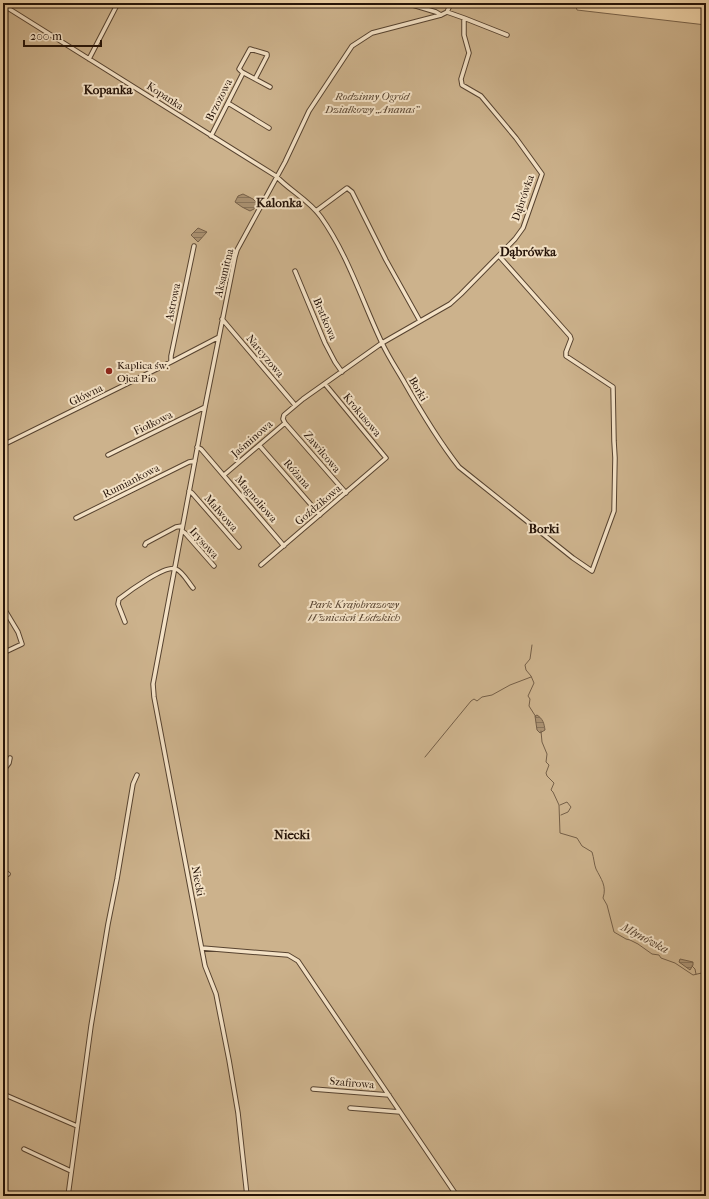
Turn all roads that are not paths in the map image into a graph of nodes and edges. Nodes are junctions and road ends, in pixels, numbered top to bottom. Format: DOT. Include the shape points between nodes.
graph roads {
  1 [pos="118,3"];
  2 [pos="406,3"];
  3 [pos="451,3"];
  4 [pos="3,5"];
  5 [pos="447,12"];
  6 [pos="441,15"];
  7 [pos="464,18"];
  8 [pos="507,35"];
  9 [pos="89,59"];
  10 [pos="244,72"];
  11 [pos="255,79"];
  12 [pos="270,87"];
  13 [pos="228,103"];
  14 [pos="269,128"];
  15 [pos="211,136"];
  16 [pos="277,177"];
  17 [pos="316,211"];
  18 [pos="194,246"];
  19 [pos="499,256"];
  20 [pos="295,271"];
  21 [pos="222,319"];
  22 [pos="420,321"];
  23 [pos="218,337"];
  24 [pos="382,343"];
  25 [pos="171,362"];
  26 [pos="342,372"];
  27 [pos="325,384"];
  28 [pos="295,405"];
  29 [pos="205,408"];
  30 [pos="285,423"];
  31 [pos="3,445"];
  32 [pos="259,445"];
  33 [pos="197,447"];
  34 [pos="108,455"];
  35 [pos="386,458"];
  36 [pos="195,461"];
  37 [pos="224,475"];
  38 [pos="189,491"];
  39 [pos="346,493"];
  40 [pos="320,515"];
  41 [pos="76,518"];
  42 [pos="182,529"];
  43 [pos="145,545"];
  44 [pos="284,546"];
  45 [pos="239,547"];
  46 [pos="214,566"];
  47 [pos="261,566"];
  48 [pos="175,568"];
  49 [pos="193,588"];
  50 [pos="3,607"];
  51 [pos="125,622"];
  52 [pos="3,653"];
  53 [pos="10,758"];
  54 [pos="3,770"];
  55 [pos="137,775"];
  56 [pos="3,871"];
  57 [pos="8,874"];
  58 [pos="202,948"];
  59 [pos="313,1089"];
  60 [pos="3,1094"];
  61 [pos="389,1095"];
  62 [pos="350,1108"];
  63 [pos="400,1112"];
  64 [pos="77,1126"];
  65 [pos="24,1149"];
  66 [pos="71,1171"];
  67 [pos="68,1196"];
  68 [pos="247,1196"];
  69 [pos="457,1196"];
  1 -- 9 [label="street"];
  2 -- 6 [label="street"];
  3 -- 5 [label="street"];
  4 -- 9 [label="street, Kopanka"];
  5 -- 6 [label="street, Aksamitna"];
  5 -- 7 [label="street"];
  6 -- 16 [label="street, Aksamitna" via="372,33 353,45 310,111"];
  7 -- 8 [label="street"];
  7 -- 19 [label="street, Dąbrówka" via="464,35 469,53 461,84 481,96 542,174 523,228"];
  9 -- 15 [label="street, Kopanka"];
  10 -- 11 [label="street, Brzozowa"];
  10 -- 11 [label="street, Brzozowa" via="239,69 250,48 267,54"];
  10 -- 13 [label="street, Brzozowa"];
  11 -- 12 [label="street, Brzozowa"];
  13 -- 14 [label="street"];
  13 -- 15 [label="street, Brzozowa"];
  15 -- 16 [label="street, Kopanka"];
  16 -- 17 [label="street, Borki"];
  16 -- 21 [label="street, Aksamitna" via="236,253"];
  17 -- 22 [label="street" via="347,188 352,192"];
  17 -- 24 [label="street, Borki" via="330,231"];
  18 -- 25 [label="street, Astrowa"];
  19 -- 22 [label="street, Dąbrówka" via="450,304"];
  19 -- 24 [label="street, Borki" via="570,336 566,356 613,387 616,458 614,511 592,571 459,466 433,431"];
  20 -- 26 [label="street, Bratkowa" via="325,343"];
  21 -- 23 [label="street, Aksamitna"];
  21 -- 28 [label="street, Narcyzowa"];
  22 -- 24 [label="street, Dąbrówka"];
  23 -- 25 [label="street, Główna"];
  23 -- 29 [label="street, Aksamitna"];
  24 -- 26 [label="street, Dąbrówka"];
  25 -- 31 [label="street, Główna"];
  26 -- 27 [label="street, Jaśminowa"];
  27 -- 28 [label="street, Jaśminowa"];
  27 -- 35 [label="street, Krokusowa"];
  28 -- 30 [label="street, Jaśminowa" via="284,415"];
  29 -- 33 [label="street, Aksamitna"];
  29 -- 34 [label="street, Fiołkowa"];
  30 -- 32 [label="street, Jaśminowa"];
  30 -- 39 [label="street, Zawilcowa"];
  32 -- 37 [label="street, Jaśminowa"];
  32 -- 40 [label="street, Różana"];
  33 -- 36 [label="street, Aksamitna"];
  33 -- 37 [label="street, Magnoliowa"];
  35 -- 39 [label="street, Goździkowa"];
  36 -- 38 [label="street, Aksamitna"];
  36 -- 41 [label="street, Rumiankowa"];
  37 -- 44 [label="street, Magnoliowa"];
  38 -- 42 [label="street, Aksamitna"];
  38 -- 45 [label="street, Malwowa"];
  39 -- 40 [label="street, Goździkowa"];
  40 -- 44 [label="street, Goździkowa"];
  42 -- 43 [label="street" via="178,526"];
  42 -- 46 [label="street, Irysowa"];
  42 -- 48 [label="street, Aksamitna"];
  44 -- 47 [label="street, Goździkowa"];
  48 -- 49 [label="street"];
  48 -- 51 [label="street" via="169,568 150,578 119,599 118,604"];
  48 -- 58 [label="street, Niecki" via="152,688"];
  50 -- 52 [label="street" via="22,644"];
  53 -- 54 [label="street" via="10,763"];
  55 -- 64 [label="street" via="133,784 108,924"];
  56 -- 57 [label="street"];
  58 -- 61 [label="street" via="292,956 298,961"];
  58 -- 68 [label="street, Niecki" via="205,965 216,994 231,1068"];
  59 -- 61 [label="street, Szafirowa"];
  60 -- 64 [label="street"];
  61 -- 63 [label="street"];
  62 -- 63 [label="street"];
  63 -- 69 [label="street"];
  64 -- 66 [label="street"];
  65 -- 66 [label="street"];
  66 -- 67 [label="street"];
}
